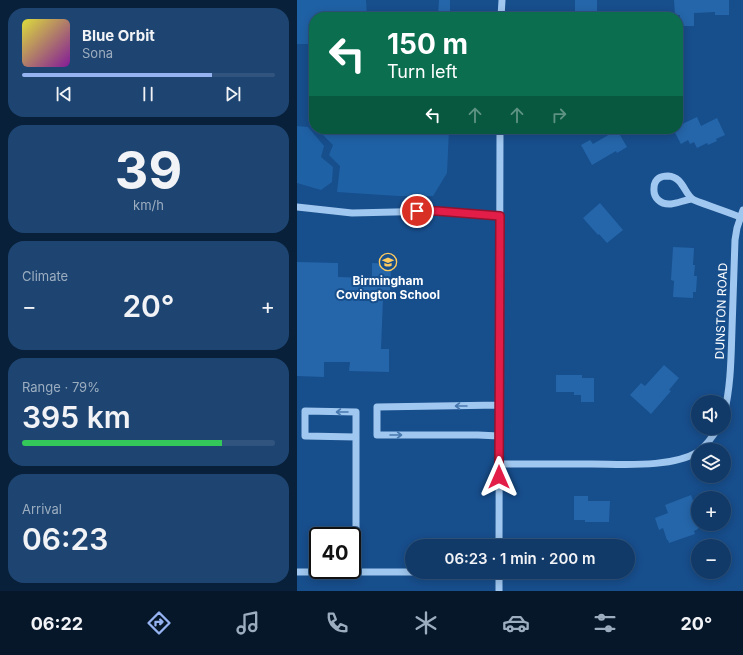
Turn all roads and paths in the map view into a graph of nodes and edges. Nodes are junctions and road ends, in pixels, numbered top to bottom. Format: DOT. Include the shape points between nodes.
graph roads {
  1 [pos="502,0"];
  2 [pos="501,12"];
  3 [pos="500,134"];
  4 [pos="692,199"];
  5 [pos="297,207"];
  6 [pos="741,213"];
  7 [pos="500,216"];
  8 [pos="728,395"];
  9 [pos="499,405"];
  10 [pos="499,436"];
  11 [pos="356,437"];
  12 [pos="691,455"];
  13 [pos="499,464"];
  14 [pos="356,527"];
  15 [pos="499,539"];
  16 [pos="297,572"];
  17 [pos="309,572"];
  18 [pos="361,572"];
  19 [pos="405,572"];
  20 [pos="499,579"];
  21 [pos="499,591"];
  1 -- 2 [label="street"];
  3 -- 7 [label="street"];
  4 -- 4 [label="street" via="670,204 661,202 655,196 655,183 660,177 675,177"];
  4 -- 6 [label="street"];
  5 -- 7 [label="street" via="352,213 437,211"];
  6 -- 8 [label="street, DUNSTON ROAD" via="735,240"];
  7 -- 9 [label="street"];
  9 -- 10 [label="street"];
  9 -- 10 [label="street, one-way" via="377,407 377,435"];
  10 -- 13 [label="street"];
  11 -- 11 [label="street, one-way" via="355,412 305,411 305,436"];
  11 -- 14 [label="street"];
  12 -- 13 [label="street" via="678,460 649,463"];
  13 -- 15 [label="street"];
  16 -- 17 [label="street"];
  18 -- 19 [label="street"];
  20 -- 21 [label="street"];
}
